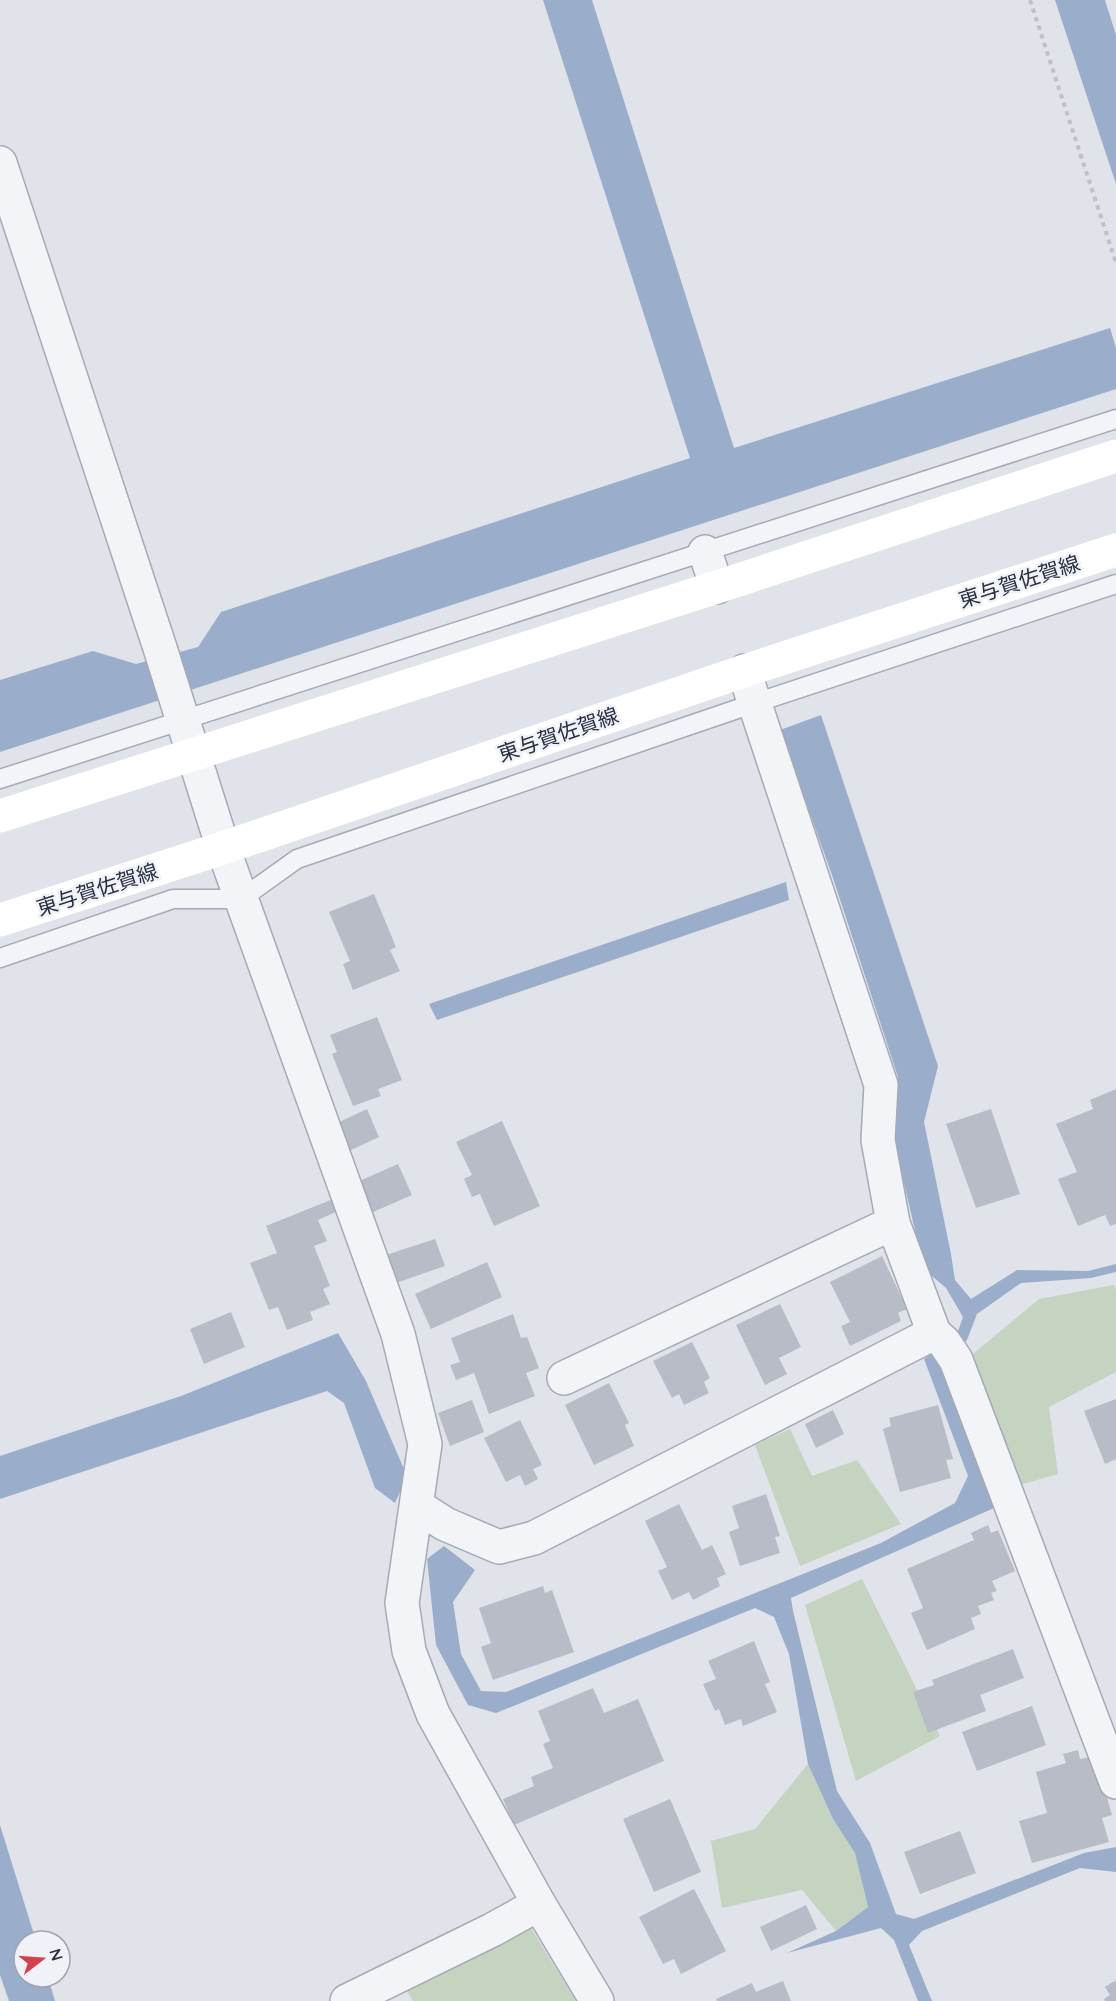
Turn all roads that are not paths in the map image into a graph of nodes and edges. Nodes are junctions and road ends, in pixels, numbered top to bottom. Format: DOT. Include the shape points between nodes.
graph roads {
  1 [pos="0,163"];
  2 [pos="1116,419"];
  3 [pos="1116,456"];
  4 [pos="1116,550"];
  5 [pos="705,552"];
  6 [pos="1116,584"];
  7 [pos="717,587"];
  8 [pos="744,671"];
  9 [pos="755,703"];
  10 [pos="179,710"];
  11 [pos="192,754"];
  12 [pos="0,779"];
  13 [pos="0,816"];
  14 [pos="223,848"];
  15 [pos="241,899"];
  16 [pos="0,920"];
  17 [pos="0,958"];
  18 [pos="893,1223"];
  19 [pos="945,1345"];
  20 [pos="564,1377"];
  21 [pos="417,1506"];
  22 [pos="1116,1782"];
  23 [pos="539,1904"];
  24 [pos="347,2001"];
  25 [pos="597,2001"];
  1 -- 10 [label="street"];
  2 -- 5 [label="lane"];
  3 -- 7 [label="main road"];
  4 -- 8 [label="main road, 東与賀佐賀線"];
  5 -- 7 [label="street"];
  5 -- 10 [label="lane"];
  6 -- 9 [label="lane"];
  7 -- 11 [label="main road"];
  8 -- 9 [label="street"];
  8 -- 14 [label="main road, 東与賀佐賀線"];
  9 -- 15 [label="lane" via="297,859"];
  9 -- 18 [label="street" via="881,1085 878,1140"];
  10 -- 11 [label="street"];
  10 -- 12 [label="lane"];
  11 -- 13 [label="main road"];
  11 -- 14 [label="street"];
  14 -- 15 [label="street"];
  14 -- 16 [label="main road, 東与賀佐賀線"];
  15 -- 17 [label="lane" via="173,899"];
  15 -- 21 [label="street" via="398,1334 425,1444"];
  18 -- 19 [label="street"];
  18 -- 20 [label="street"];
  19 -- 21 [label="street" via="534,1538 500,1547 445,1524"];
  19 -- 22 [label="street"];
  21 -- 23 [label="street" via="402,1603 409,1651 433,1714"];
  23 -- 24 [label="street"];
  23 -- 25 [label="street"];
}
